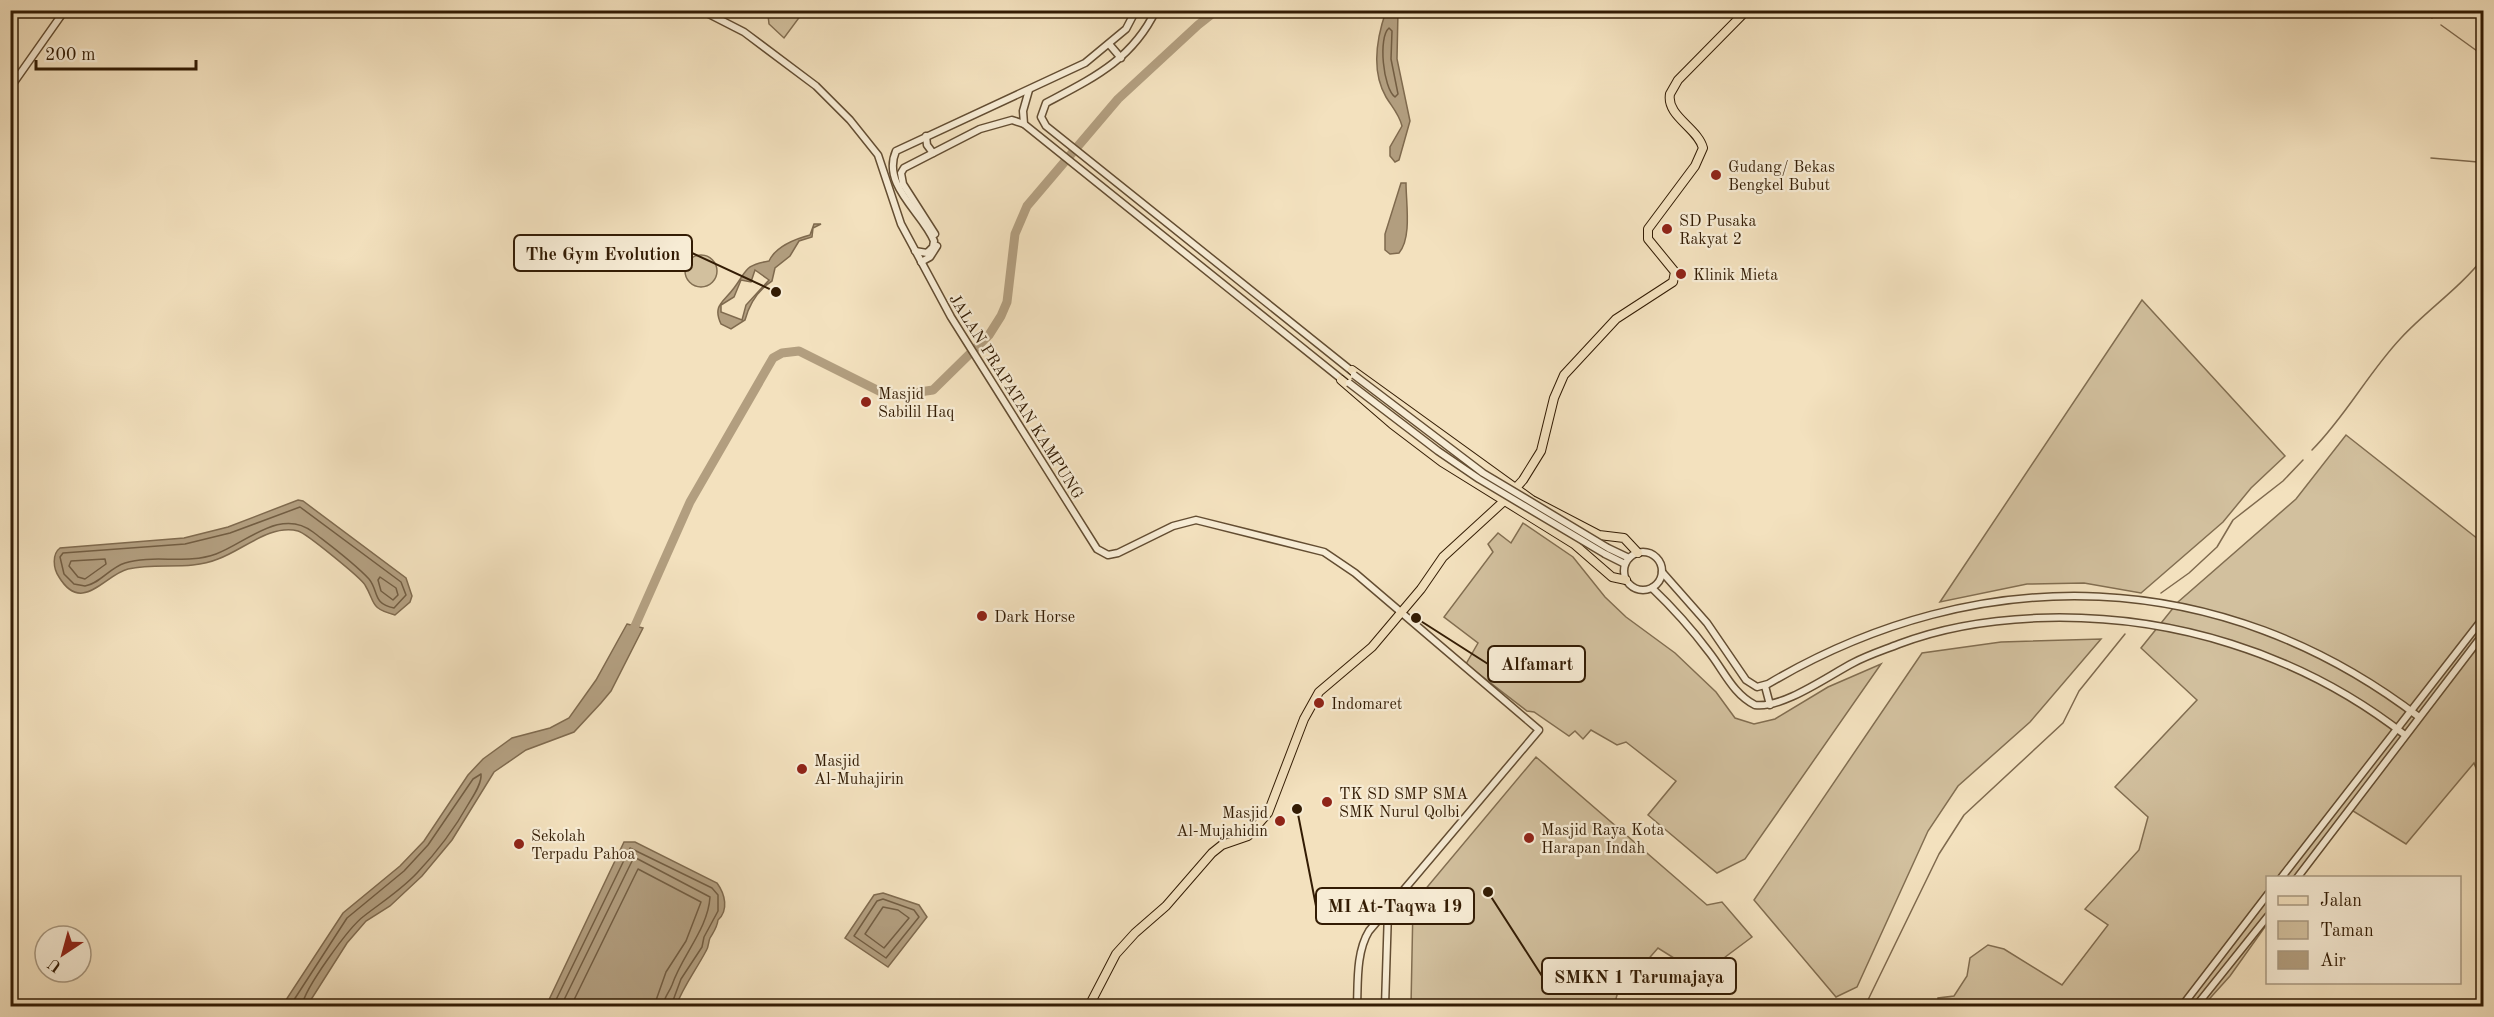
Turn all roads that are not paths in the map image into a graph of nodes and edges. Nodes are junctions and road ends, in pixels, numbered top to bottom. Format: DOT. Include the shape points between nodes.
graph roads {
  1 [pos="65,10"];
  2 [pos="701,10"];
  3 [pos="1136,10"];
  4 [pos="1156,10"];
  5 [pos="1747,10"];
  6 [pos="1109,44"];
  7 [pos="1121,58"];
  8 [pos="10,88"];
  9 [pos="1029,90"];
  10 [pos="1024,124"];
  11 [pos="926,136"];
  12 [pos="933,153"];
  13 [pos="915,251"];
  14 [pos="921,262"];
  15 [pos="1229,272"];
  16 [pos="1237,278"];
  17 [pos="1220,284"];
  18 [pos="1227,289"];
  19 [pos="1353,373"];
  20 [pos="1345,382"];
  21 [pos="1516,488"];
  22 [pos="1503,502"];
  23 [pos="1607,551"];
  24 [pos="1638,553"];
  25 [pos="1627,561"];
  26 [pos="1662,572"];
  27 [pos="1626,580"];
  28 [pos="1652,588"];
  29 [pos="1402,613"];
  30 [pos="2484,617"];
  31 [pos="2484,633"];
  32 [pos="1765,686"];
  33 [pos="1770,705"];
  34 [pos="2410,710"];
  35 [pos="2419,717"];
  36 [pos="2396,728"];
  37 [pos="2405,735"];
  38 [pos="2283,876"];
  39 [pos="2299,876"];
  40 [pos="2266,897"];
  41 [pos="1388,910"];
  42 [pos="2266,918"];
  43 [pos="1089,1006"];
  44 [pos="1357,1006"];
  45 [pos="1385,1006"];
  46 [pos="2182,1006"];
  47 [pos="2196,1006"];
  1 -- 8 [label="street"];
  2 -- 13 [label="street, JALAN PRAPATAN KAMPUNG" via="744,32 784,61 850,120 878,155 901,224"];
  3 -- 6 [label="street" via="1126,28"];
  4 -- 7 [label="street" via="1145,33"];
  5 -- 21 [label="main road" via="1678,80 1670,94 1669,104 1703,148 1695,166 1648,229 1648,239 1675,272 1674,279 1616,320 1564,375 1541,451"];
  6 -- 7 [label="street"];
  6 -- 9 [label="street" via="1085,63"];
  7 -- 15 [label="street" via="1046,103 1041,117 1054,132"];
  9 -- 10 [label="street"];
  9 -- 11 [label="street"];
  10 -- 12 [label="street" via="1012,120 999,122"];
  10 -- 17 [label="street"];
  11 -- 12 [label="street"];
  11 -- 13 [label="street" via="900,148 893,158 900,190 934,241 927,253"];
  12 -- 14 [label="street" via="901,173 903,184 933,229 937,243 933,253"];
  13 -- 14 [label="street, JALAN PRAPATAN KAMPUNG"];
  14 -- 29 [label="street, JALAN PRAPATAN KAMPUNG" via="968,345 1096,549 1104,554 1118,553 1185,521 1196,520 1324,552"];
  15 -- 16 [label="street"];
  15 -- 17 [label="street"];
  16 -- 18 [label="street"];
  16 -- 19 [label="street"];
  17 -- 18 [label="street"];
  18 -- 20 [label="street"];
  19 -- 21 [label="main road"];
  19 -- 23 [label="street, bridge" via="1482,473"];
  20 -- 22 [label="main road" via="1426,451"];
  20 -- 23 [label="street, bridge" via="1479,479"];
  21 -- 22 [label="main road"];
  21 -- 24 [label="main road" via="1599,535 1624,538"];
  22 -- 27 [label="main road" via="1574,544 1612,577"];
  22 -- 29 [label="main road" via="1443,557"];
  23 -- 25 [label="street"];
  24 -- 25 [label="street"];
  24 -- 26 [label="street" via="1654,557"];
  25 -- 27 [label="street"];
  26 -- 28 [label="street"];
  26 -- 32 [label="street" via="1707,623 1751,685"];
  27 -- 28 [label="street" via="1634,588"];
  28 -- 33 [label="street" via="1676,610 1743,699 1755,705"];
  29 -- 41 [label="street" via="1539,730"];
  29 -- 43 [label="main road" via="1312,702 1274,802 1264,818 1244,839 1212,852 1166,906 1135,933 1116,954"];
  30 -- 34 [label="street"];
  31 -- 35 [label="street"];
  32 -- 33 [label="street"];
  32 -- 34 [label="street" via="1846,642 1906,620 1965,606 2069,595 2167,604 2230,619 2325,658"];
  33 -- 36 [label="street" via="1856,661 1908,641 1959,626 2063,617 2132,620 2222,640 2271,657 2364,705"];
  34 -- 35 [label="street"];
  34 -- 36 [label="street"];
  35 -- 37 [label="street"];
  36 -- 37 [label="street"];
  36 -- 38 [label="street"];
  37 -- 39 [label="street"];
  40 -- 46 [label="street"];
  41 -- 44 [label="street" via="1369,931 1364,943"];
  41 -- 45 [label="street"];
  42 -- 47 [label="street"];
}
